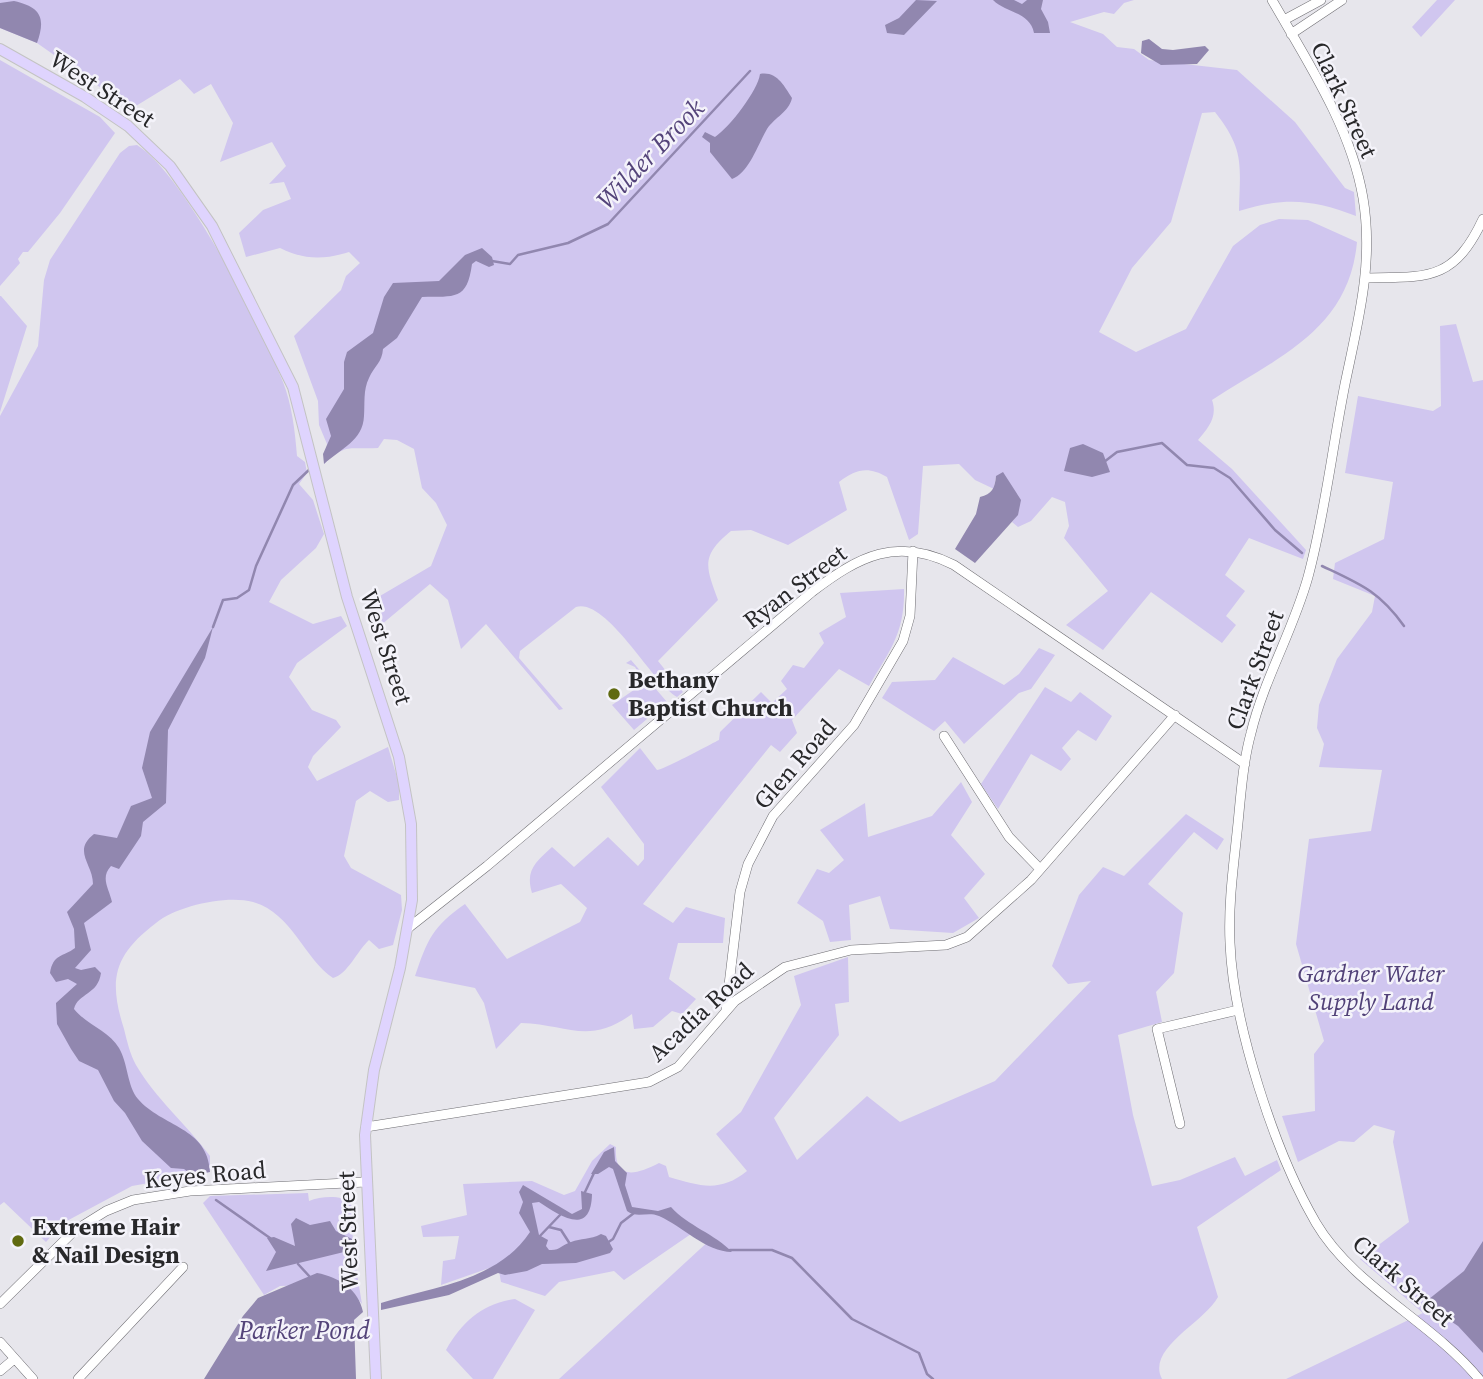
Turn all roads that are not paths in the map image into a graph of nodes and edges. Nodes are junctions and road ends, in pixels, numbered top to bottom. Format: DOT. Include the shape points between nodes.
graph roads {
  1 [pos="1272,0"];
  2 [pos="1321,0"];
  3 [pos="1342,0"];
  4 [pos="1284,20"];
  5 [pos="1291,34"];
  6 [pos="0,49"];
  7 [pos="1483,219"];
  8 [pos="1367,278"];
  9 [pos="913,551"];
  10 [pos="1175,715"];
  11 [pos="944,736"];
  12 [pos="1245,764"];
  13 [pos="1040,869"];
  14 [pos="407,929"];
  15 [pos="1238,1010"];
  16 [pos="726,1011"];
  17 [pos="1180,1124"];
  18 [pos="366,1128"];
  19 [pos="366,1182"];
  20 [pos="183,1267"];
  21 [pos="0,1304"];
  22 [pos="0,1342"];
  23 [pos="13,1360"];
  24 [pos="0,1371"];
  25 [pos="33,1379"];
  26 [pos="78,1379"];
  27 [pos="376,1379"];
  28 [pos="1479,1379"];
  1 -- 4 [label="street, Clark Street"];
  2 -- 4 [label="street"];
  3 -- 5 [label="street"];
  4 -- 5 [label="street, Clark Street"];
  5 -- 8 [label="street, Clark Street" via="1356,167 1365,212"];
  6 -- 14 [label="main road, West Street" via="113,115 156,150 212,226 279,353 297,398 347,597 405,781 413,858"];
  7 -- 8 [label="street" via="1468,246 1444,270 1421,276"];
  8 -- 12 [label="street, Clark Street" via="1310,568 1258,708"];
  9 -- 10 [label="street, Ryan Street" via="954,565"];
  9 -- 14 [label="street, Ryan Street" via="873,555 827,581"];
  9 -- 16 [label="street, Glen Road" via="910,616 903,641 854,725 773,816 751,858 740,892"];
  10 -- 12 [label="street, Ryan Street"];
  10 -- 13 [label="street, Acadia Road"];
  11 -- 13 [label="street" via="982,800"];
  12 -- 15 [label="street, Clark Street" via="1229,929"];
  13 -- 16 [label="street, Acadia Road" via="962,940 946,945 851,950 795,963 759,982"];
  14 -- 18 [label="main road, West Street" via="374,1070"];
  15 -- 17 [label="street" via="1157,1029"];
  15 -- 28 [label="street, Clark Street" via="1262,1095 1318,1226 1347,1262 1447,1345"];
  16 -- 18 [label="street, Acadia Road" via="689,1057 657,1079"];
  18 -- 19 [label="main road, West Street"];
  19 -- 21 [label="street, Keyes Road" via="190,1191 134,1200 74,1231"];
  19 -- 27 [label="main road, West Street"];
  20 -- 26 [label="street"];
  22 -- 23 [label="street"];
  23 -- 24 [label="street"];
  23 -- 25 [label="street"];
}
